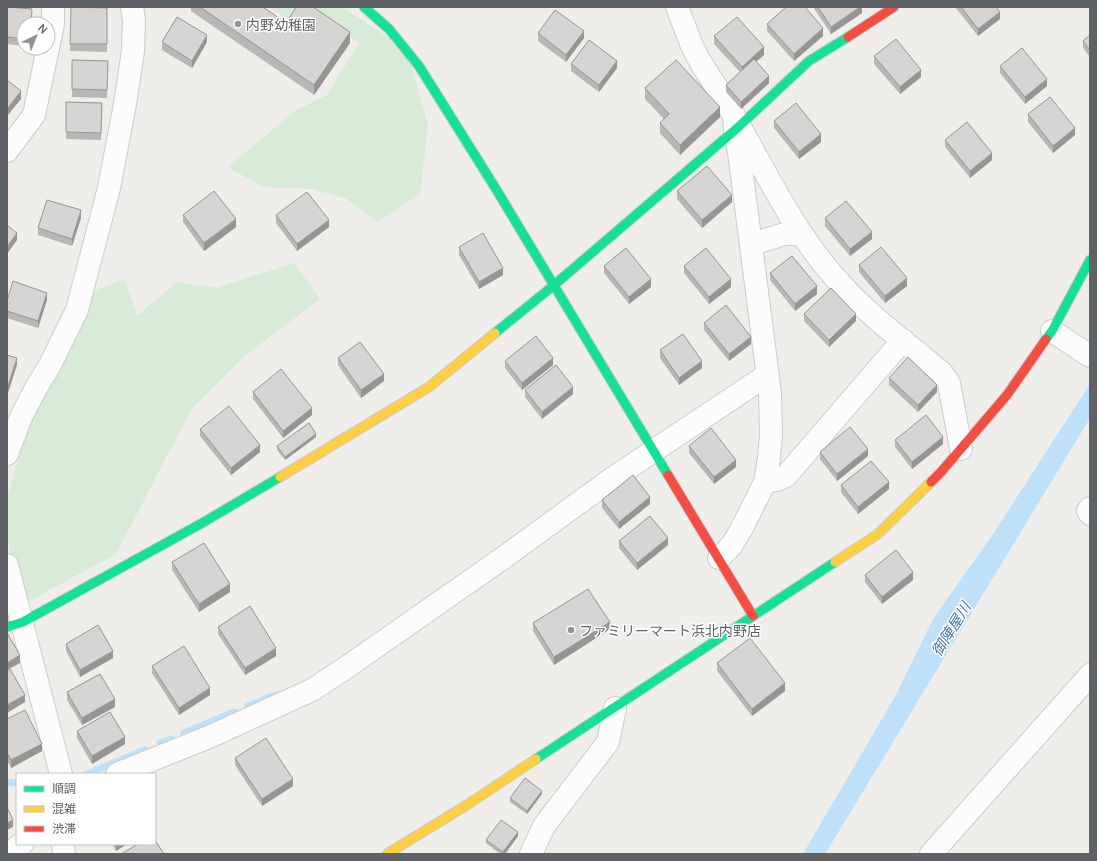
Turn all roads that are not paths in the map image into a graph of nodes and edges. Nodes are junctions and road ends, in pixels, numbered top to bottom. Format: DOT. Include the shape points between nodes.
graph roads {
  1 [pos="132,7"];
  2 [pos="364,7"];
  3 [pos="677,7"];
  4 [pos="894,7"];
  5 [pos="46,56"];
  6 [pos="737,128"];
  7 [pos="7,151"];
  8 [pos="801,234"];
  9 [pos="751,244"];
  10 [pos="1090,260"];
  11 [pos="553,286"];
  12 [pos="1060,336"];
  13 [pos="903,340"];
  14 [pos="1090,356"];
  15 [pos="768,375"];
  16 [pos="961,449"];
  17 [pos="653,452"];
  18 [pos="7,454"];
  19 [pos="765,482"];
  20 [pos="1090,508"];
  21 [pos="1090,514"];
  22 [pos="719,558"];
  23 [pos="7,565"];
  24 [pos="753,616"];
  25 [pos="15,625"];
  26 [pos="1090,675"];
  27 [pos="615,708"];
  28 [pos="61,773"];
  29 [pos="119,773"];
  30 [pos="20,845"];
  31 [pos="7,854"];
  32 [pos="387,854"];
  33 [pos="530,854"];
  34 [pos="931,854"];
  1 -- 18 [label="street" via="134,21 131,72 109,188 77,310 50,366 21,417"];
  2 -- 11 [label="street" via="389,29 419,66"];
  3 -- 6 [label="street" via="692,46 734,115"];
  4 -- 6 [label="street" via="809,61"];
  5 -- 7 [label="street" via="34,115"];
  6 -- 8 [label="street"];
  6 -- 9 [label="street"];
  6 -- 11 [label="street"];
  8 -- 9 [label="street" via="785,234"];
  8 -- 13 [label="street" via="844,288"];
  9 -- 15 [label="street"];
  10 -- 12 [label="street"];
  11 -- 17 [label="street"];
  11 -- 25 [label="street" via="429,387 204,522"];
  12 -- 14 [label="street"];
  12 -- 16 [label="street"];
  13 -- 16 [label="street" via="942,373 949,383"];
  13 -- 19 [label="street" via="786,476"];
  15 -- 17 [label="street"];
  15 -- 19 [label="street" via="771,435"];
  16 -- 24 [label="street" via="878,534"];
  17 -- 22 [label="street"];
  17 -- 29 [label="street" via="312,690 209,737"];
  19 -- 22 [label="street" via="732,545"];
  20 -- 21 [label="street"];
  22 -- 24 [label="street"];
  23 -- 25 [label="street"];
  24 -- 27 [label="street"];
  25 -- 28 [label="street"];
  26 -- 34 [label="street"];
  27 -- 32 [label="street"];
  27 -- 33 [label="street" via="608,742 544,826"];
  30 -- 31 [label="street"];
}
